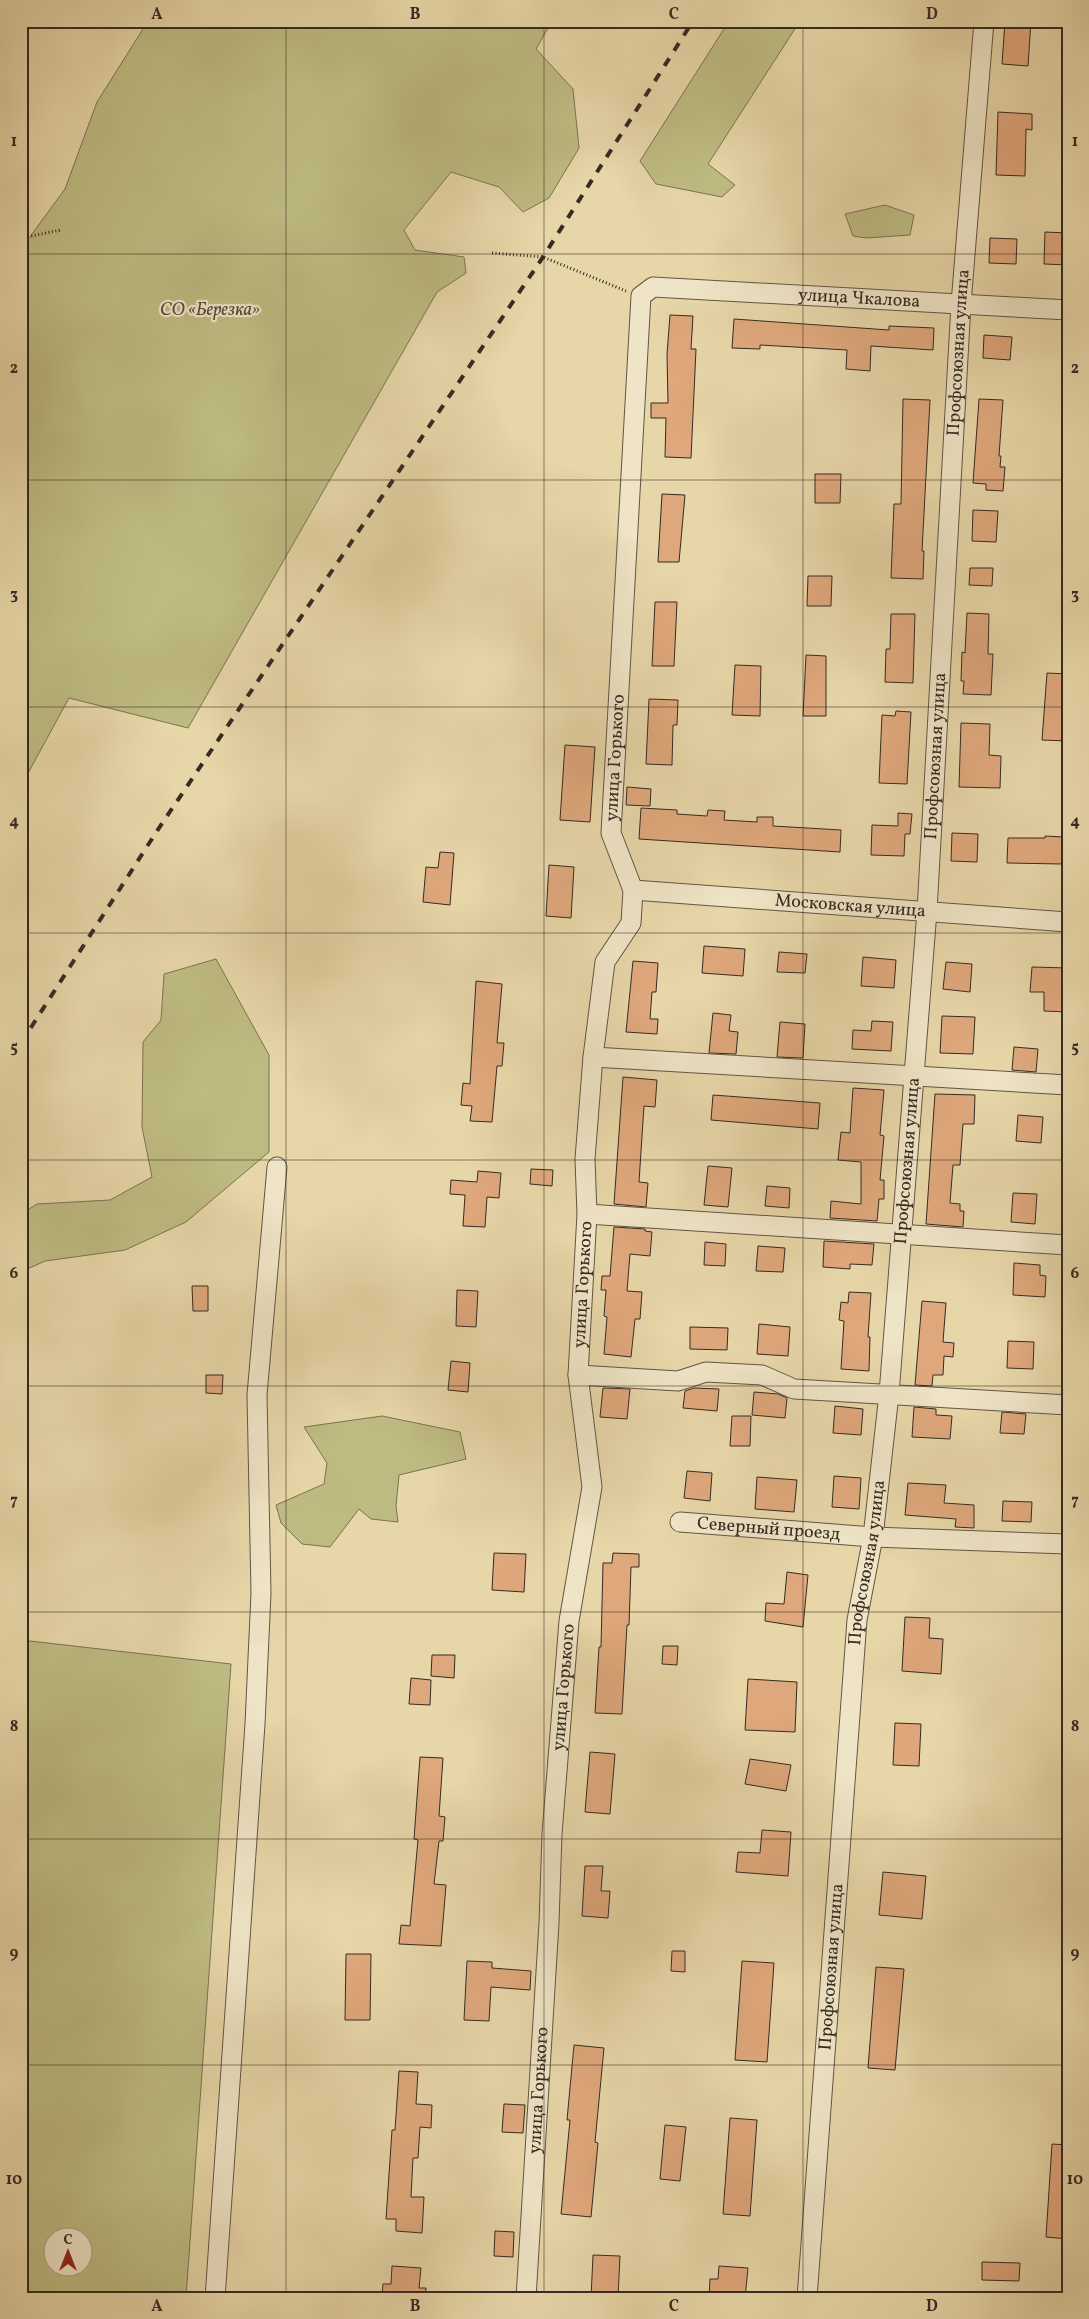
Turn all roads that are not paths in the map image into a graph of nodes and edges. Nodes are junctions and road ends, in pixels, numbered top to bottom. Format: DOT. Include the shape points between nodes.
graph roads {
  1 [pos="984,21"];
  2 [pos="647,292"];
  3 [pos="961,304"];
  4 [pos="1068,310"];
  5 [pos="633,890"];
  6 [pos="927,912"];
  7 [pos="1068,922"];
  8 [pos="593,1057"];
  9 [pos="914,1076"];
  10 [pos="1068,1085"];
  11 [pos="277,1167"];
  12 [pos="587,1214"];
  13 [pos="902,1234"];
  14 [pos="1068,1245"];
  15 [pos="578,1375"];
  16 [pos="889,1394"];
  17 [pos="1068,1405"];
  18 [pos="680,1522"];
  19 [pos="873,1537"];
  20 [pos="1068,1544"];
  21 [pos="215,2298"];
  22 [pos="526,2298"];
  23 [pos="807,2298"];
  1 -- 3 [label="street, Профсоюзная улица"];
  2 -- 3 [label="street, улица Чкалова"];
  2 -- 5 [label="street, улица Горького" via="611,833"];
  3 -- 4 [label="street, улица Чкалова"];
  3 -- 6 [label="street, Профсоюзная улица"];
  5 -- 6 [label="street, Московская улица"];
  5 -- 8 [label="street, улица Горького" via="631,923 605,962"];
  6 -- 7 [label="street, Московская улица"];
  6 -- 9 [label="street, Профсоюзная улица"];
  8 -- 9 [label="street"];
  8 -- 12 [label="street, улица Горького" via="585,1159"];
  9 -- 10 [label="street"];
  9 -- 13 [label="street, Профсоюзная улица"];
  11 -- 21 [label="street" via="257,1396 261,1592 256,1724"];
  12 -- 13 [label="street"];
  12 -- 15 [label="street, улица Горького"];
  13 -- 14 [label="street"];
  13 -- 16 [label="street, Профсоюзная улица"];
  15 -- 16 [label="street" via="678,1381 706,1372 762,1375 794,1388"];
  15 -- 22 [label="street, улица Горького" via="592,1487 576,1570 566,1650 552,1834"];
  16 -- 17 [label="street"];
  16 -- 19 [label="street, Профсоюзная улица"];
  18 -- 19 [label="street, Северный проезд"];
  19 -- 20 [label="street, Северный проезд"];
  19 -- 23 [label="street, Профсоюзная улица" via="857,1620"];
}
